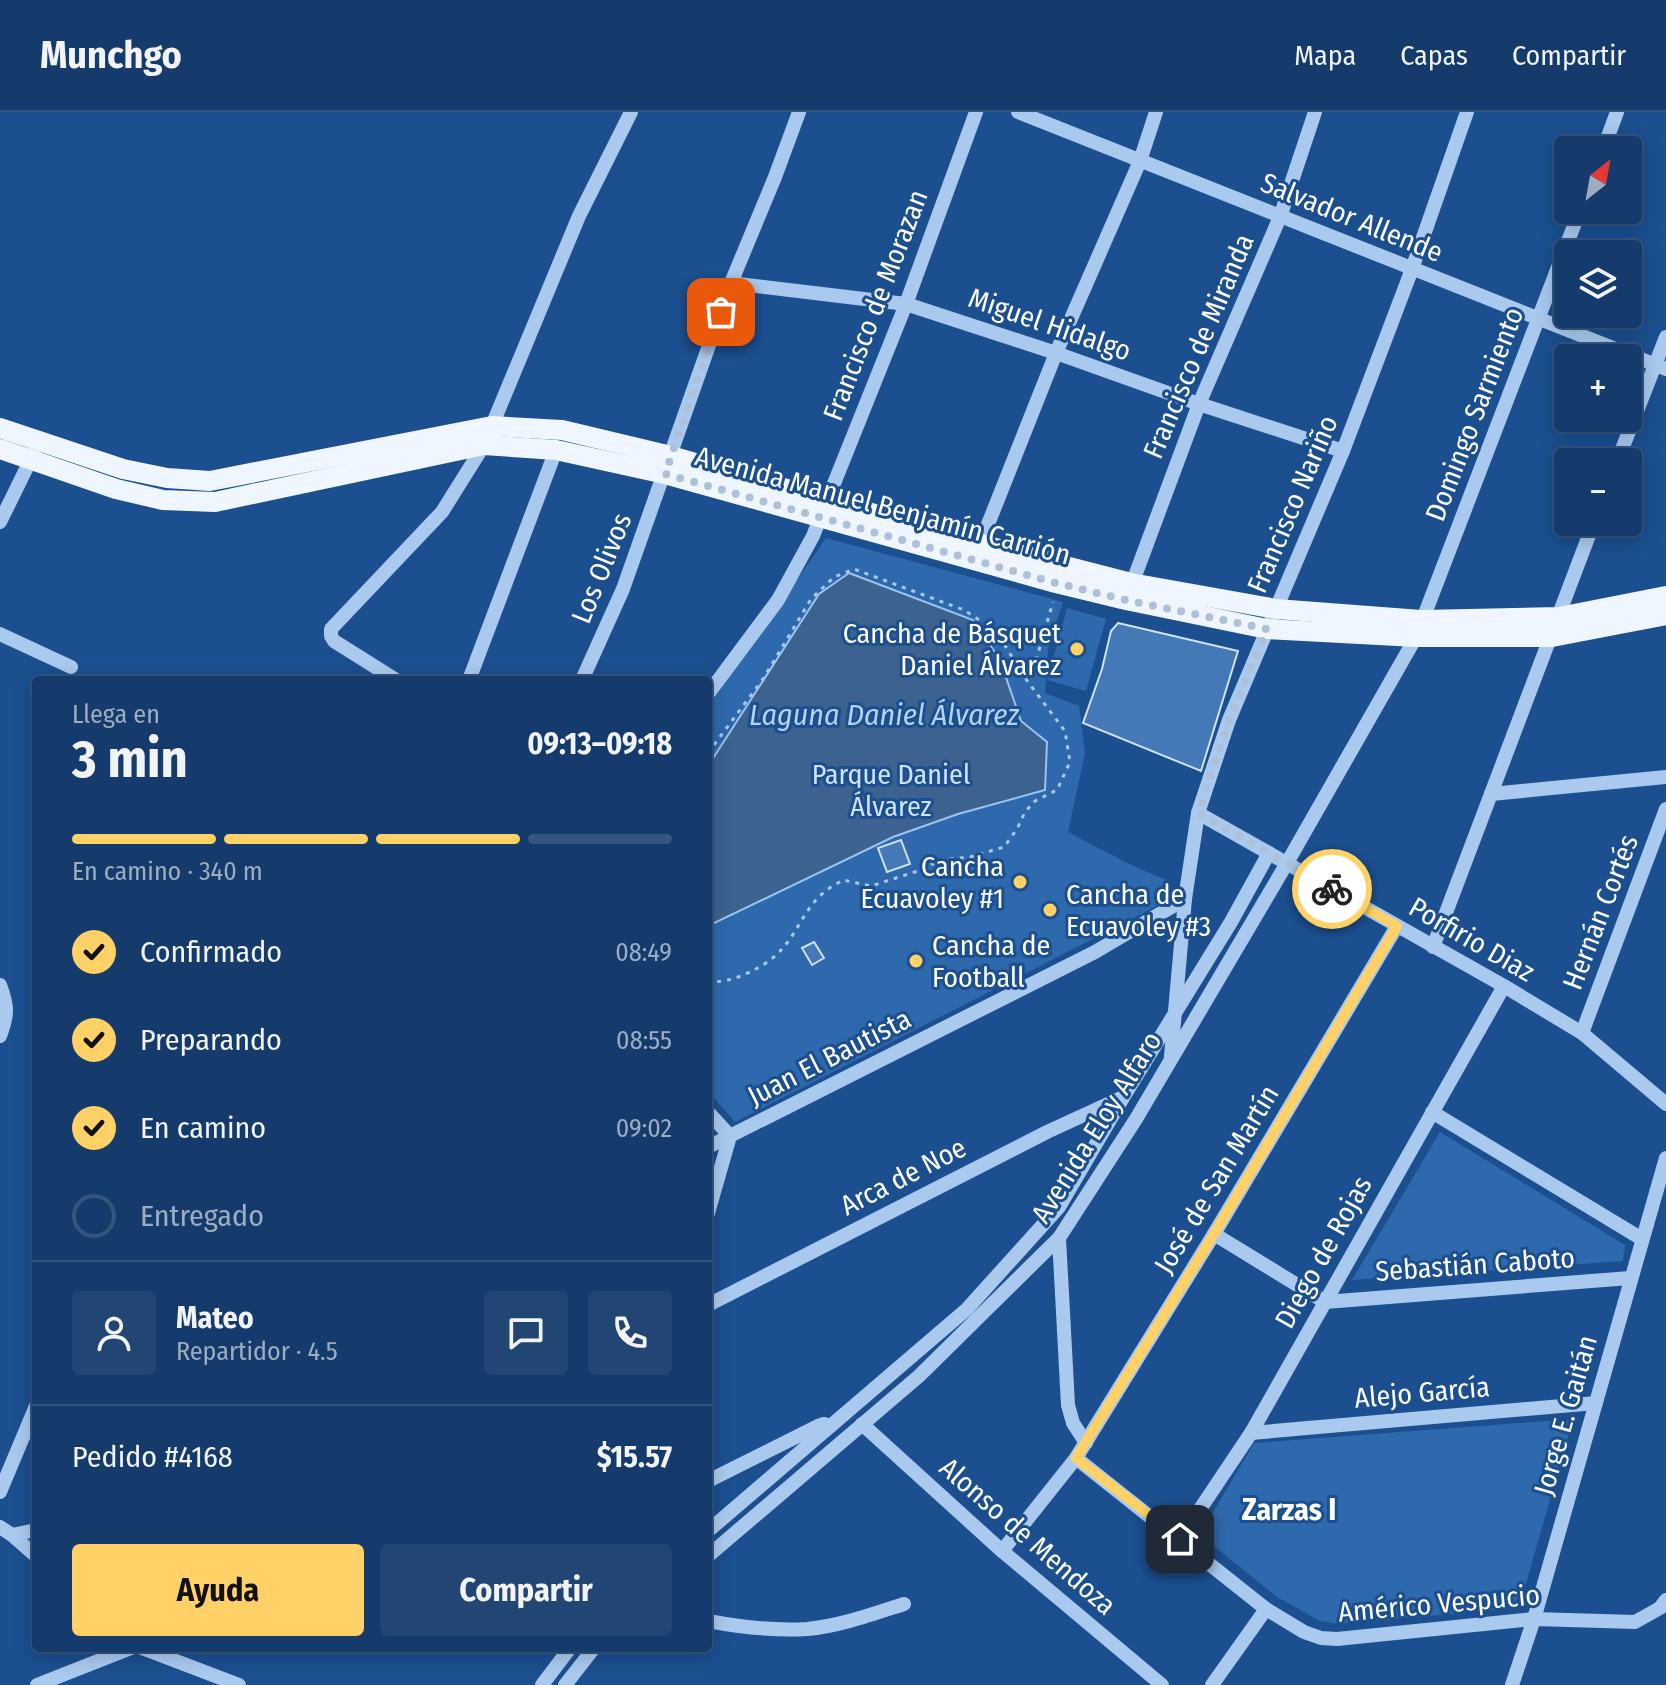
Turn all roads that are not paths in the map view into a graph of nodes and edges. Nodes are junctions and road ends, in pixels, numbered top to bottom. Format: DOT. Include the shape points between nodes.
graph roads {
  1 [pos="631,112"];
  2 [pos="799,112"];
  3 [pos="976,112"];
  4 [pos="1018,112"];
  5 [pos="1156,112"];
  6 [pos="1315,112"];
  7 [pos="1467,112"];
  8 [pos="1617,112"];
  9 [pos="1608,136"];
  10 [pos="1140,161"];
  11 [pos="1280,217"];
  12 [pos="1575,224"];
  13 [pos="1412,269"];
  14 [pos="731,283"];
  15 [pos="906,304"];
  16 [pos="1540,318"];
  17 [pos="1666,337"];
  18 [pos="1056,353"];
  19 [pos="1660,366"];
  20 [pos="1199,404"];
  21 [pos="492,426"];
  22 [pos="0,428"];
  23 [pos="484,445"];
  24 [pos="1623,448"];
  25 [pos="0,449"];
  26 [pos="556,450"];
  27 [pos="35,451"];
  28 [pos="1343,451"];
  29 [pos="668,465"];
  30 [pos="825,508"];
  31 [pos="0,522"];
  32 [pos="1589,536"];
  33 [pos="977,552"];
  34 [pos="1129,592"];
  35 [pos="1666,596"];
  36 [pos="1276,609"];
  37 [pos="1666,615"];
  38 [pos="1559,617"];
  39 [pos="1418,628"];
  40 [pos="1267,629"];
  41 [pos="0,634"];
  42 [pos="1552,637"];
  43 [pos="71,667"];
  44 [pos="386,676"];
  45 [pos="471,676"];
  46 [pos="584,676"];
  47 [pos="712,689"];
  48 [pos="1666,777"];
  49 [pos="1491,794"];
  50 [pos="1666,809"];
  51 [pos="1198,813"];
  52 [pos="1269,853"];
  53 [pos="1287,863"];
  54 [pos="1185,899"];
  55 [pos="1397,926"];
  56 [pos="1433,947"];
  57 [pos="0,985"];
  58 [pos="1504,986"];
  59 [pos="1173,1015"];
  60 [pos="1582,1033"];
  61 [pos="0,1036"];
  62 [pos="1171,1058"];
  63 [pos="1124,1096"];
  64 [pos="1666,1104"];
  65 [pos="1432,1112"];
  66 [pos="712,1116"];
  67 [pos="730,1136"];
  68 [pos="712,1145"];
  69 [pos="1666,1158"];
  70 [pos="712,1199"];
  71 [pos="1214,1234"];
  72 [pos="1059,1238"];
  73 [pos="1642,1239"];
  74 [pos="1630,1278"];
  75 [pos="1325,1302"];
  76 [pos="712,1303"];
  77 [pos="1596,1403"];
  78 [pos="32,1416"];
  79 [pos="862,1424"];
  80 [pos="831,1427"];
  81 [pos="1251,1433"];
  82 [pos="843,1440"];
  83 [pos="1086,1443"];
  84 [pos="1076,1458"];
  85 [pos="712,1479"];
  86 [pos="0,1492"];
  87 [pos="712,1528"];
  88 [pos="32,1530"];
  89 [pos="6,1531"];
  90 [pos="1180,1539"];
  91 [pos="1002,1551"];
  92 [pos="32,1553"];
  93 [pos="712,1553"];
  94 [pos="1666,1600"];
  95 [pos="904,1604"];
  96 [pos="1266,1609"];
  97 [pos="1534,1619"];
  98 [pos="712,1622"];
  99 [pos="121,1652"];
  100 [pos="152,1652"];
  101 [pos="567,1652"];
  102 [pos="591,1652"];
  103 [pos="37,1685"];
  104 [pos="239,1685"];
  105 [pos="542,1685"];
  106 [pos="565,1685"];
  107 [pos="1162,1685"];
  108 [pos="1212,1685"];
  109 [pos="1512,1685"];
  1 -- 21 [label="street" via="579,216"];
  2 -- 14 [label="street, Los Olivos"];
  3 -- 15 [label="street, Francisco de Morazan"];
  4 -- 10 [label="street, Salvador Allende"];
  5 -- 10 [label="street"];
  6 -- 11 [label="street, Francisco de Miranda"];
  7 -- 13 [label="street, Francisco Nariño"];
  8 -- 9 [label="street"];
  10 -- 11 [label="street, Salvador Allende"];
  10 -- 18 [label="street"];
  11 -- 13 [label="street, Salvador Allende"];
  11 -- 20 [label="street, Francisco de Miranda"];
  12 -- 16 [label="street, Domingo Sarmiento"];
  13 -- 16 [label="street, Salvador Allende"];
  13 -- 28 [label="street, Francisco Nariño"];
  14 -- 15 [label="street, Miguel Hidalgo"];
  14 -- 29 [label="street, Los Olivos"];
  15 -- 18 [label="street, Miguel Hidalgo"];
  15 -- 30 [label="street, Francisco de Morazan"];
  16 -- 19 [label="street, Salvador Allende"];
  16 -- 39 [label="street, Domingo Sarmiento"];
  17 -- 19 [label="street"];
  18 -- 20 [label="street, Miguel Hidalgo"];
  18 -- 33 [label="street"];
  19 -- 24 [label="street"];
  20 -- 28 [label="street, Miguel Hidalgo"];
  20 -- 34 [label="street, Francisco de Miranda"];
  21 -- 23 [label="street"];
  21 -- 27 [label="main road, Avenida Manuel Benjamín Carrión" via="210,481 167,478"];
  21 -- 29 [label="main road, Avenida Manuel Benjamín Carrión" via="562,430"];
  22 -- 27 [label="main road, Avenida Manuel Benjamín Carrión"];
  23 -- 26 [label="main road, Avenida Manuel Benjamín Carrión"];
  23 -- 27 [label="main road, Avenida Manuel Benjamín Carrión" via="215,502 163,500 116,489"];
  23 -- 44 [label="street" via="442,512 331,629 334,641"];
  25 -- 27 [label="main road, Avenida Manuel Benjamín Carrión"];
  26 -- 29 [label="main road, Avenida Manuel Benjamín Carrión"];
  26 -- 45 [label="street"];
  27 -- 31 [label="street"];
  28 -- 36 [label="street, Francisco Nariño"];
  29 -- 30 [label="main road, Avenida Manuel Benjamín Carrión"];
  29 -- 46 [label="street, Los Olivos" via="623,589"];
  30 -- 33 [label="main road, Avenida Manuel Benjamín Carrión"];
  30 -- 47 [label="street, Francisco de Morazan" via="778,600"];
  32 -- 38 [label="street"];
  33 -- 34 [label="main road, Avenida Manuel Benjamín Carrión"];
  33 -- 34 [label="main road, Avenida Manuel Benjamín Carrión" via="1056,583"];
  34 -- 36 [label="main road, Avenida Manuel Benjamín Carrión"];
  34 -- 40 [label="main road, Avenida Manuel Benjamín Carrión"];
  35 -- 38 [label="main road, Avenida Manuel Benjamín Carrión"];
  36 -- 39 [label="main road, Avenida Manuel Benjamín Carrión"];
  36 -- 40 [label="street, Francisco Nariño"];
  37 -- 42 [label="main road, Avenida Manuel Benjamín Carrión"];
  38 -- 39 [label="main road, Avenida Manuel Benjamín Carrión"];
  38 -- 42 [label="street"];
  39 -- 40 [label="main road, Avenida Manuel Benjamín Carrión"];
  39 -- 42 [label="main road, Avenida Manuel Benjamín Carrión"];
  39 -- 53 [label="street, Avenida Eloy Alfaro"];
  40 -- 51 [label="street, Francisco Nariño"];
  41 -- 43 [label="street"];
  42 -- 49 [label="street"];
  48 -- 49 [label="street"];
  49 -- 56 [label="street"];
  50 -- 60 [label="street, Hernán Cortés"];
  51 -- 52 [label="street, Porfirio Diaz"];
  51 -- 54 [label="street, Francisco Nariño"];
  52 -- 53 [label="street, Porfirio Diaz"];
  52 -- 59 [label="street, Avenida Eloy Alfaro"];
  53 -- 55 [label="street, Porfirio Diaz"];
  53 -- 62 [label="street, Avenida Eloy Alfaro"];
  54 -- 59 [label="street, Francisco Nariño"];
  54 -- 67 [label="street, Juan El Bautista" via="1095,952"];
  55 -- 56 [label="street, Porfirio Diaz"];
  55 -- 71 [label="street, José de San Martín"];
  56 -- 58 [label="street, Porfirio Diaz"];
  57 -- 61 [label="street" via="7,1015"];
  58 -- 60 [label="street, Porfirio Diaz"];
  58 -- 65 [label="street, Diego de Rojas"];
  59 -- 62 [label="street, Francisco Nariño"];
  59 -- 63 [label="street, Avenida Eloy Alfaro"];
  60 -- 64 [label="street, Porfirio Diaz"];
  62 -- 72 [label="street, Avenida Eloy Alfaro"];
  63 -- 76 [label="street, Arca de Noe"];
  63 -- 80 [label="street, Avenida Eloy Alfaro" via="1059,1207 967,1309"];
  65 -- 73 [label="street"];
  65 -- 75 [label="street, Diego de Rojas"];
  66 -- 67 [label="street"];
  67 -- 68 [label="street, Juan El Bautista"];
  67 -- 70 [label="street"];
  69 -- 73 [label="street, Jorge E. Gaitán"];
  71 -- 75 [label="street"];
  71 -- 83 [label="street, José de San Martín"];
  72 -- 79 [label="street, Avenida Eloy Alfaro" via="919,1376"];
  72 -- 83 [label="street" via="1068,1405"];
  73 -- 74 [label="street, Jorge E. Gaitán"];
  74 -- 75 [label="street, Sebastián Caboto"];
  74 -- 77 [label="street, Jorge E. Gaitán"];
  75 -- 81 [label="street, Diego de Rojas"];
  77 -- 81 [label="street, Alejo García"];
  77 -- 97 [label="street, Jorge E. Gaitán"];
  78 -- 86 [label="street"];
  79 -- 82 [label="street, Avenida Eloy Alfaro"];
  79 -- 91 [label="street, Alonso de Mendoza"];
  80 -- 82 [label="street"];
  80 -- 85 [label="street" via="818,1426"];
  80 -- 87 [label="street, Avenida Eloy Alfaro"];
  81 -- 90 [label="street, Diego de Rojas"];
  82 -- 93 [label="street, Avenida Eloy Alfaro"];
  83 -- 84 [label="street, José de San Martín"];
  84 -- 90 [label="street, Américo Vespucio"];
  84 -- 91 [label="street, José de San Martín"];
  88 -- 89 [label="street"];
  89 -- 92 [label="street"];
  90 -- 96 [label="street, Américo Vespucio"];
  91 -- 107 [label="street, Alonso de Mendoza"];
  94 -- 97 [label="street, Américo Vespucio" via="1635,1622"];
  95 -- 98 [label="street" via="810,1629"];
  96 -- 97 [label="street, Américo Vespucio" via="1304,1632 1337,1639"];
  96 -- 108 [label="street"];
  97 -- 109 [label="street, Jorge E. Gaitán"];
  99 -- 103 [label="street"];
  100 -- 104 [label="street"];
  101 -- 105 [label="street"];
  102 -- 106 [label="street"];
}
